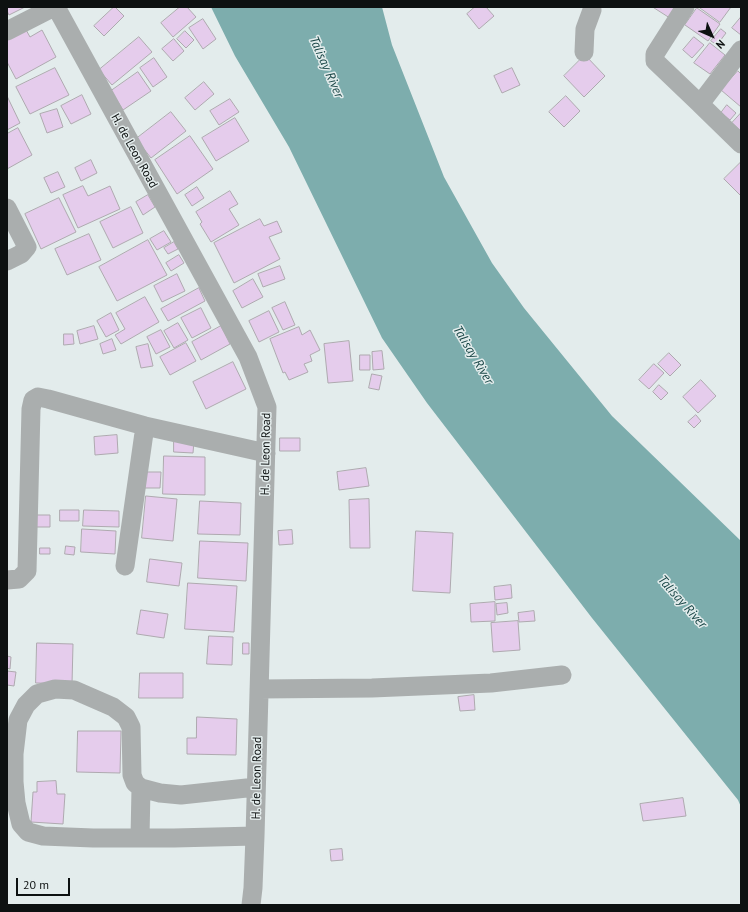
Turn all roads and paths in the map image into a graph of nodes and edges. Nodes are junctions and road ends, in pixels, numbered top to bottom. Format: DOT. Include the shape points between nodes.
graph roads {
  1 [pos="55,7"];
  2 [pos="685,7"];
  3 [pos="592,8"];
  4 [pos="7,31"];
  5 [pos="741,50"];
  6 [pos="584,52"];
  7 [pos="700,104"];
  8 [pos="741,144"];
  9 [pos="7,208"];
  10 [pos="7,261"];
  11 [pos="145,426"];
  12 [pos="266,452"];
  13 [pos="126,566"];
  14 [pos="7,580"];
  15 [pos="562,675"];
  16 [pos="259,689"];
  17 [pos="11,782"];
  18 [pos="256,787"];
  19 [pos="141,788"];
  20 [pos="255,836"];
  21 [pos="140,838"];
  22 [pos="251,905"];
  1 -- 4 [label="street"];
  1 -- 12 [label="street, H. de Leon Road" via="248,357 267,406"];
  2 -- 7 [label="street" via="655,54 655,61"];
  3 -- 6 [label="street" via="585,29"];
  5 -- 7 [label="street"];
  7 -- 8 [label="street"];
  9 -- 10 [label="street" via="28,247"];
  11 -- 12 [label="street"];
  11 -- 13 [label="street"];
  11 -- 14 [label="street" via="48,398 38,397 33,400 27,571 19,580"];
  12 -- 16 [label="street, H. de Leon Road"];
  15 -- 16 [label="street" via="491,683"];
  16 -- 18 [label="street, H. de Leon Road"];
  17 -- 19 [label="street" via="18,720 26,705 37,694 55,689 74,690 98,699 126,717 131,727 132,775 135,783"];
  17 -- 21 [label="street" via="21,824 28,832 43,836"];
  18 -- 19 [label="street" via="181,795"];
  18 -- 20 [label="street, H. de Leon Road"];
  19 -- 21 [label="street"];
  20 -- 21 [label="street"];
  20 -- 22 [label="street, H. de Leon Road"];
}
